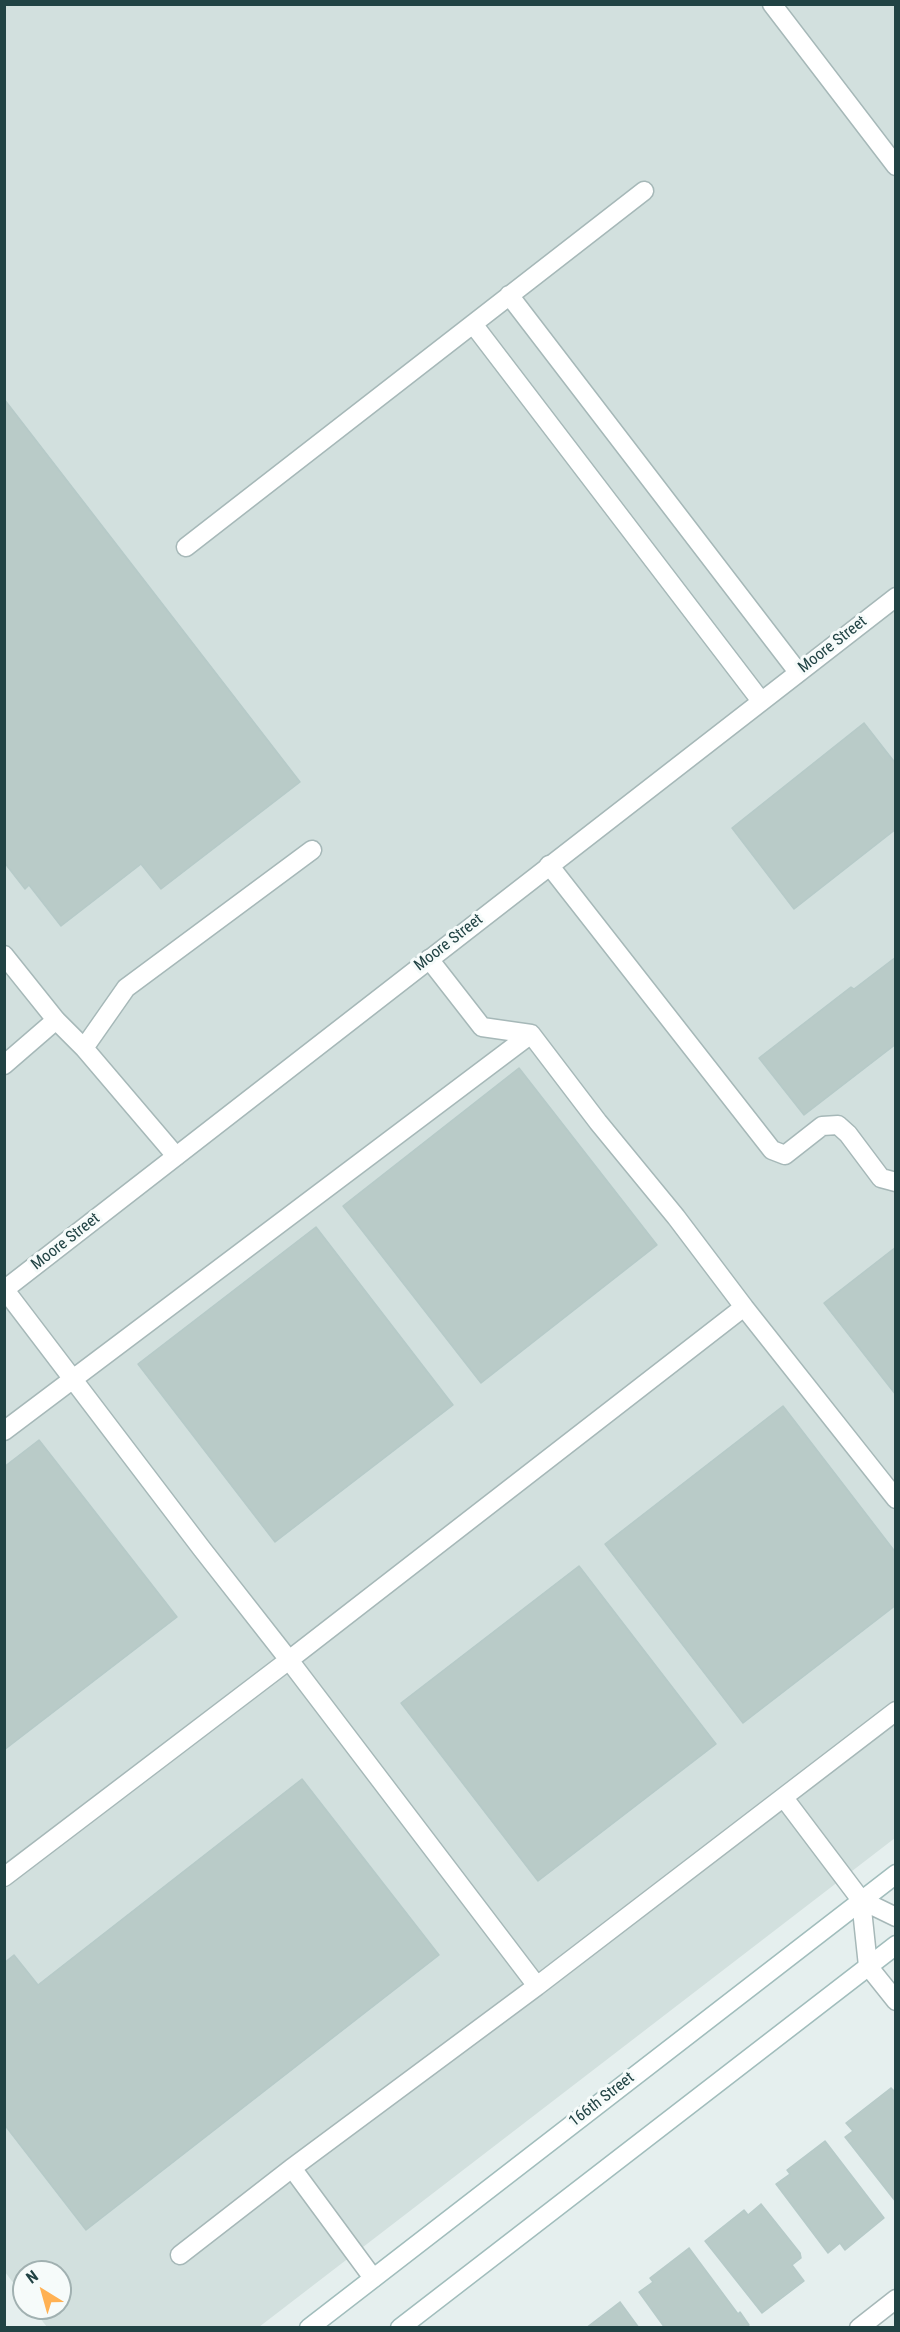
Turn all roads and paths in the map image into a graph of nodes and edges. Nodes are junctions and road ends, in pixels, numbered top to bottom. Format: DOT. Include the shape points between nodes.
graph roads {
  1 [pos="772,4"];
  2 [pos="896,166"];
  3 [pos="644,191"];
  4 [pos="509,295"];
  5 [pos="473,324"];
  6 [pos="186,547"];
  7 [pos="896,597"];
  8 [pos="798,672"];
  9 [pos="761,701"];
  10 [pos="312,850"];
  11 [pos="549,866"];
  12 [pos="4,955"];
  13 [pos="429,959"];
  14 [pos="56,1020"];
  15 [pos="531,1034"];
  16 [pos="84,1048"];
  17 [pos="4,1065"];
  18 [pos="176,1156"];
  19 [pos="896,1182"];
  20 [pos="5,1290"];
  21 [pos="744,1307"];
  22 [pos="72,1380"];
  23 [pos="4,1431"];
  24 [pos="896,1499"];
  25 [pos="289,1660"];
  26 [pos="896,1711"];
  27 [pos="784,1797"];
  28 [pos="896,1874"];
  29 [pos="4,1877"];
  30 [pos="861,1900"];
  31 [pos="896,1917"];
  32 [pos="896,1945"];
  33 [pos="868,1966"];
  34 [pos="537,1986"];
  35 [pos="896,2001"];
  36 [pos="292,2168"];
  37 [pos="180,2255"];
  38 [pos="373,2278"];
  39 [pos="896,2300"];
  40 [pos="309,2328"];
  41 [pos="400,2328"];
  42 [pos="859,2328"];
  1 -- 2 [label="street"];
  3 -- 4 [label="street"];
  4 -- 5 [label="street"];
  4 -- 8 [label="street"];
  5 -- 6 [label="street"];
  5 -- 9 [label="street"];
  7 -- 8 [label="street, Moore Street"];
  8 -- 9 [label="street, Moore Street"];
  9 -- 11 [label="street, Moore Street"];
  10 -- 16 [label="street" via="126,988"];
  11 -- 13 [label="street, Moore Street"];
  11 -- 19 [label="street" via="772,1150 785,1155 822,1126 838,1125 881,1178"];
  12 -- 14 [label="street"];
  13 -- 15 [label="street" via="482,1027"];
  13 -- 18 [label="street, Moore Street"];
  14 -- 16 [label="street"];
  14 -- 17 [label="street"];
  15 -- 21 [label="street"];
  15 -- 22 [label="street"];
  16 -- 18 [label="street"];
  18 -- 20 [label="street, Moore Street"];
  20 -- 22 [label="street"];
  21 -- 24 [label="street"];
  21 -- 25 [label="street"];
  22 -- 23 [label="street"];
  22 -- 25 [label="street"];
  25 -- 29 [label="street"];
  25 -- 34 [label="street"];
  26 -- 27 [label="street"];
  27 -- 30 [label="street"];
  27 -- 34 [label="street"];
  28 -- 30 [label="street, 166th Street"];
  30 -- 31 [label="street"];
  30 -- 33 [label="street"];
  30 -- 38 [label="street, 166th Street"];
  32 -- 33 [label="street"];
  33 -- 35 [label="street"];
  33 -- 41 [label="street"];
  34 -- 36 [label="street"];
  36 -- 37 [label="street"];
  36 -- 38 [label="street"];
  38 -- 40 [label="street, 166th Street"];
  39 -- 42 [label="street"];
}
